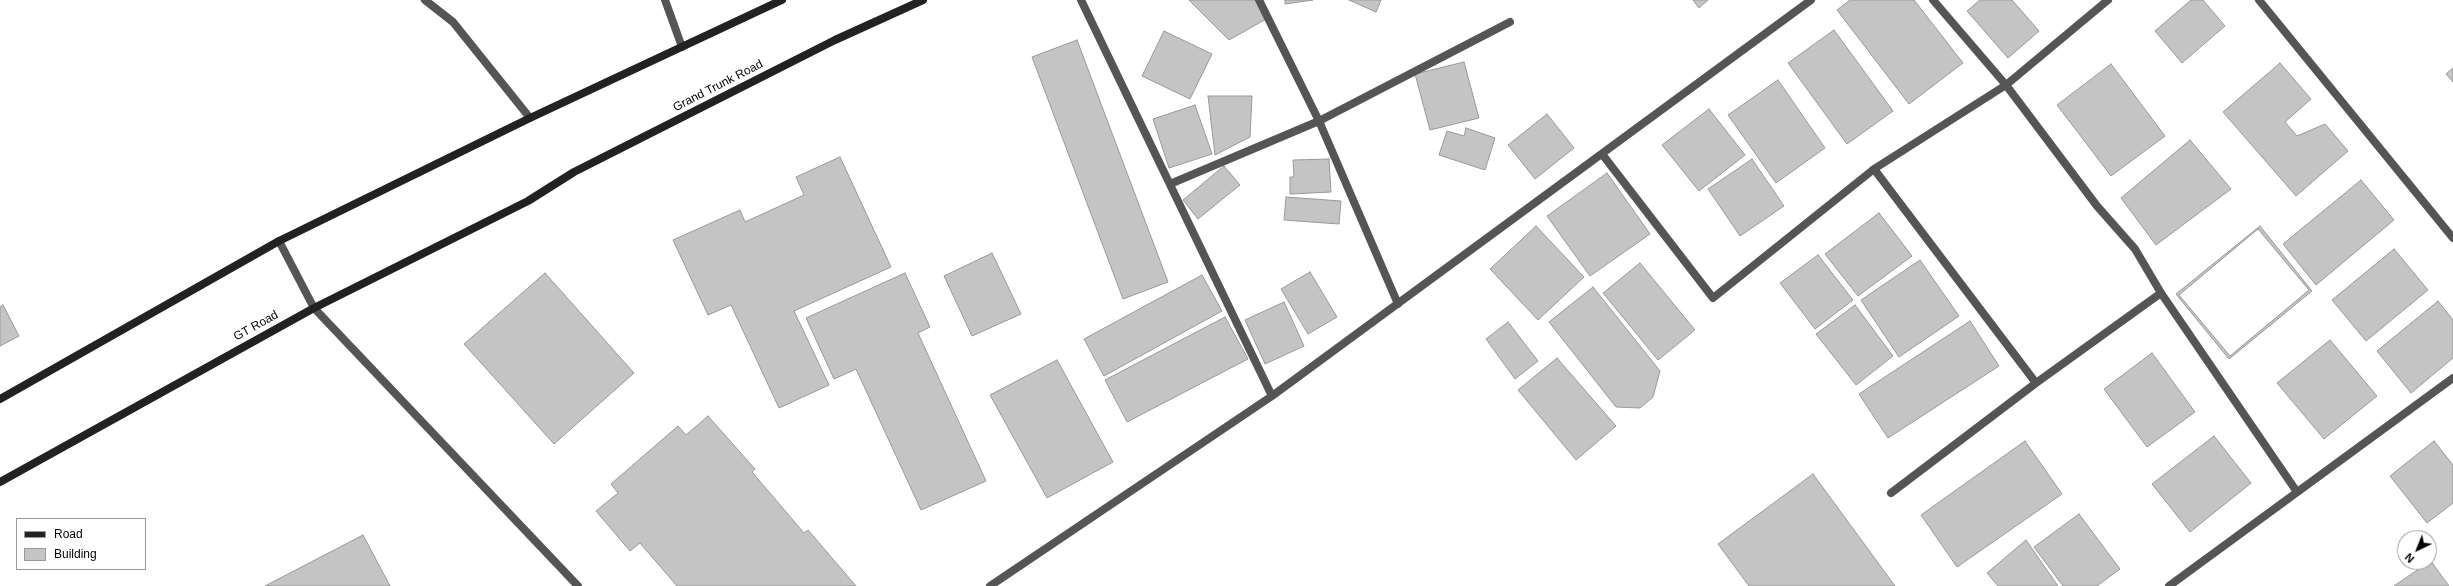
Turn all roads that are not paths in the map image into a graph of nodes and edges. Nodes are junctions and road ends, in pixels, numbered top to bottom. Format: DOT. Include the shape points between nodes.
graph roads {
  1 [pos="425,0"];
  2 [pos="665,0"];
  3 [pos="782,0"];
  4 [pos="923,0"];
  5 [pos="1081,0"];
  6 [pos="1259,0"];
  7 [pos="1811,0"];
  8 [pos="1933,0"];
  9 [pos="2108,0"];
  10 [pos="2259,0"];
  11 [pos="1510,22"];
  12 [pos="682,47"];
  13 [pos="2006,85"];
  14 [pos="530,118"];
  15 [pos="1319,121"];
  16 [pos="1602,154"];
  17 [pos="1874,169"];
  18 [pos="1170,184"];
  19 [pos="528,201"];
  20 [pos="2453,238"];
  21 [pos="279,241"];
  22 [pos="2161,293"];
  23 [pos="1398,304"];
  24 [pos="314,308"];
  25 [pos="2453,378"];
  26 [pos="2036,383"];
  27 [pos="1272,396"];
  28 [pos="0,399"];
  29 [pos="0,482"];
  30 [pos="2297,492"];
  31 [pos="1891,493"];
  32 [pos="578,586"];
  33 [pos="990,586"];
  34 [pos="2169,586"];
  1 -- 14 [label="street" via="453,22"];
  2 -- 12 [label="street"];
  3 -- 12 [label="main road"];
  4 -- 19 [label="main road, Grand Trunk Road" via="835,40 574,172"];
  5 -- 18 [label="street"];
  6 -- 15 [label="street"];
  7 -- 16 [label="street"];
  8 -- 13 [label="street"];
  9 -- 13 [label="street"];
  10 -- 20 [label="street"];
  11 -- 15 [label="street"];
  12 -- 14 [label="main road"];
  13 -- 17 [label="street"];
  13 -- 22 [label="street" via="2098,206 2135,250"];
  14 -- 21 [label="main road"];
  15 -- 18 [label="street"];
  15 -- 23 [label="street"];
  16 -- 17 [label="street" via="1713,298"];
  16 -- 23 [label="street"];
  17 -- 26 [label="street"];
  18 -- 27 [label="street"];
  19 -- 24 [label="main road, GT Road"];
  21 -- 24 [label="street"];
  21 -- 28 [label="main road"];
  22 -- 26 [label="street"];
  22 -- 30 [label="street"];
  23 -- 27 [label="street"];
  24 -- 29 [label="main road, GT Road"];
  24 -- 32 [label="street"];
  25 -- 30 [label="street"];
  26 -- 31 [label="street"];
  27 -- 33 [label="street"];
  30 -- 34 [label="street"];
}
